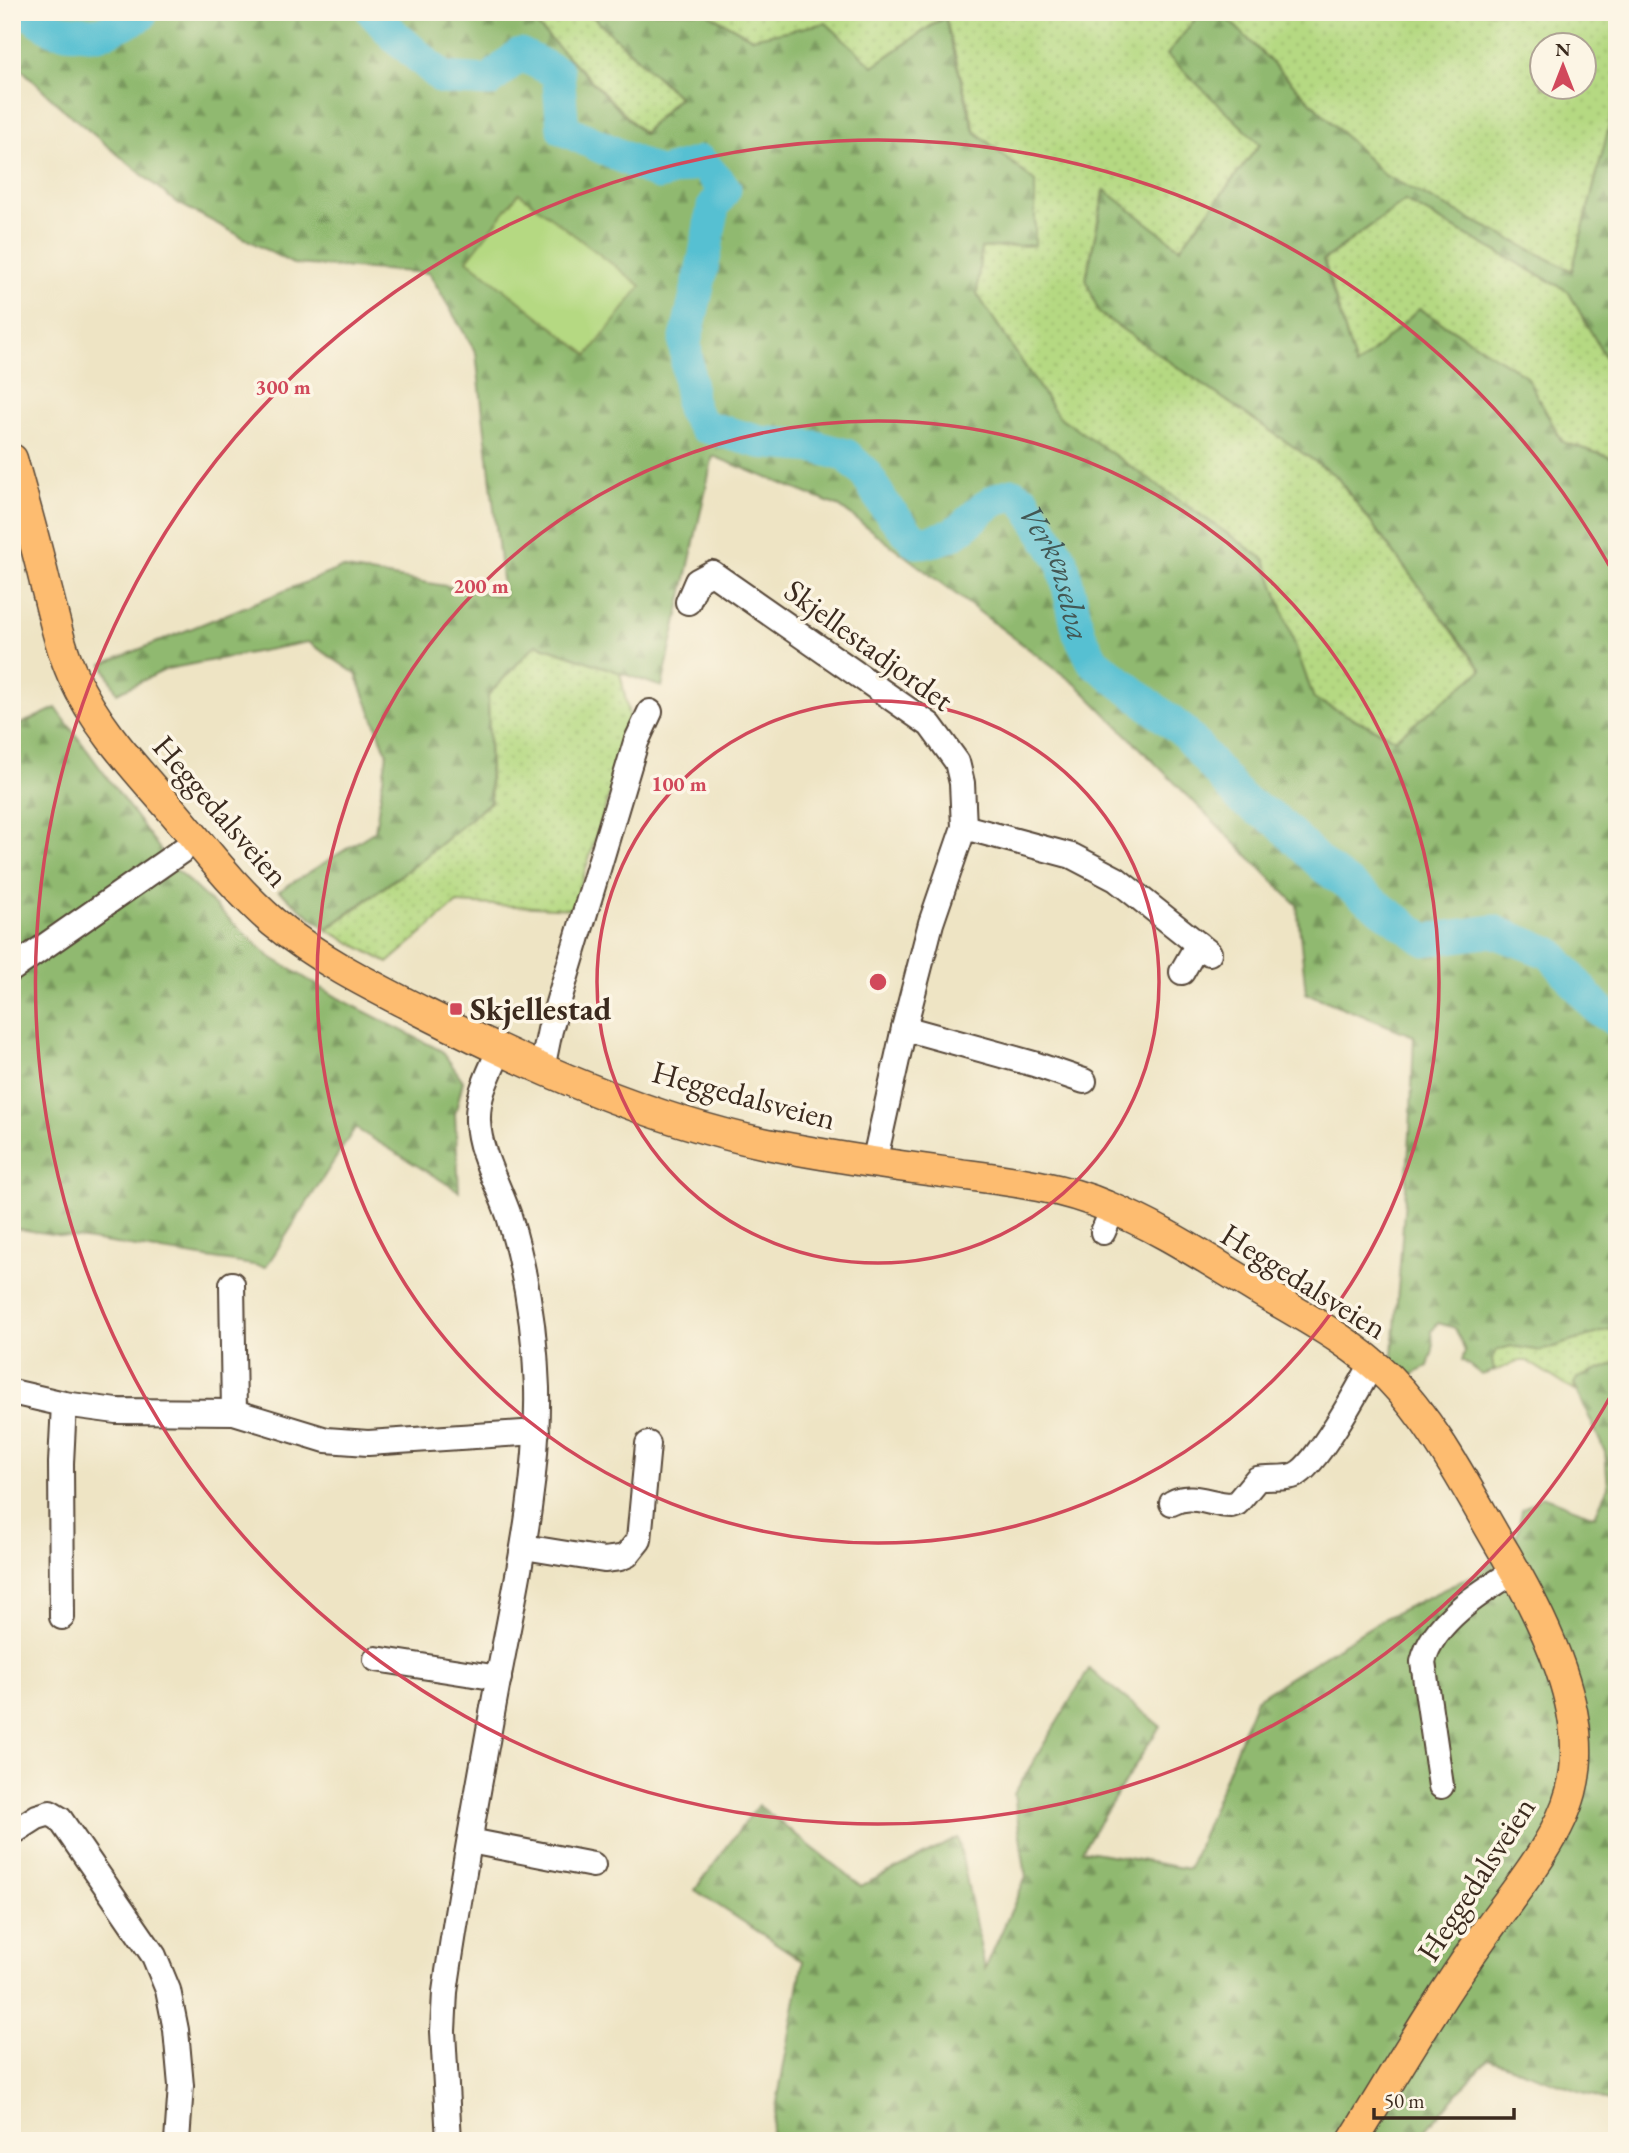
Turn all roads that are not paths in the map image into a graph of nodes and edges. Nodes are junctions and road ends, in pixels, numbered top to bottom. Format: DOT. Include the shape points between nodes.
graph roads {
  1 [pos="12,459"];
  2 [pos="688,601"];
  3 [pos="650,712"];
  4 [pos="964,827"];
  5 [pos="197,840"];
  6 [pos="12,970"];
  7 [pos="1182,972"];
  8 [pos="904,1028"];
  9 [pos="499,1051"];
  10 [pos="542,1069"];
  11 [pos="1084,1081"];
  12 [pos="874,1163"];
  13 [pos="232,1284"];
  14 [pos="1372,1364"];
  15 [pos="12,1392"];
  16 [pos="64,1404"];
  17 [pos="234,1412"];
  18 [pos="537,1432"];
  19 [pos="648,1444"];
  20 [pos="1171,1503"];
  21 [pos="524,1547"];
  22 [pos="1515,1571"];
  23 [pos="62,1617"];
  24 [pos="376,1659"];
  25 [pos="499,1678"];
  26 [pos="1441,1786"];
  27 [pos="12,1833"];
  28 [pos="470,1841"];
  29 [pos="593,1865"];
  30 [pos="177,2141"];
  31 [pos="449,2141"];
  32 [pos="1353,2141"];
  1 -- 5 [label="main road, Heggedalsveien" via="58,638 73,676 116,745"];
  2 -- 4 [label="street, Skjellestadjordet" via="697,582 712,573 930,725 957,762"];
  3 -- 10 [label="street" via="636,742"];
  4 -- 7 [label="street" via="1072,856 1116,879 1204,948"];
  4 -- 8 [label="street, Skjellestadjordet"];
  5 -- 6 [label="street"];
  5 -- 9 [label="main road, Heggedalsveien" via="227,878 273,922 313,951"];
  8 -- 11 [label="street"];
  8 -- 12 [label="street, Skjellestadjordet"];
  9 -- 10 [label="main road, Heggedalsveien"];
  9 -- 18 [label="street" via="482,1088 478,1123 526,1286 537,1385"];
  10 -- 12 [label="main road, Heggedalsveien" via="698,1125 760,1142"];
  12 -- 14 [label="main road, Heggedalsveien" via="1067,1193 1108,1221 1178,1242 1329,1332"];
  13 -- 17 [label="street"];
  14 -- 20 [label="street" via="1302,1471 1257,1479 1231,1505 1189,1498"];
  14 -- 22 [label="main road, Heggedalsveien" via="1434,1435"];
  15 -- 16 [label="street"];
  16 -- 17 [label="street" via="116,1411"];
  16 -- 23 [label="street"];
  17 -- 18 [label="street" via="326,1440 368,1443"];
  18 -- 21 [label="street"];
  19 -- 21 [label="street" via="639,1540 627,1555 604,1560"];
  21 -- 25 [label="street"];
  22 -- 26 [label="street" via="1444,1623 1426,1649 1423,1662"];
  22 -- 32 [label="main road, Heggedalsveien" via="1555,1654 1572,1712 1576,1769 1570,1795 1538,1857 1437,2004"];
  24 -- 25 [label="street"];
  25 -- 28 [label="street"];
  27 -- 30 [label="street" via="37,1817 50,1814 60,1819 154,1956 168,1990 176,2030 181,2086"];
  28 -- 29 [label="street"];
  28 -- 31 [label="street" via="445,1992"];
}
